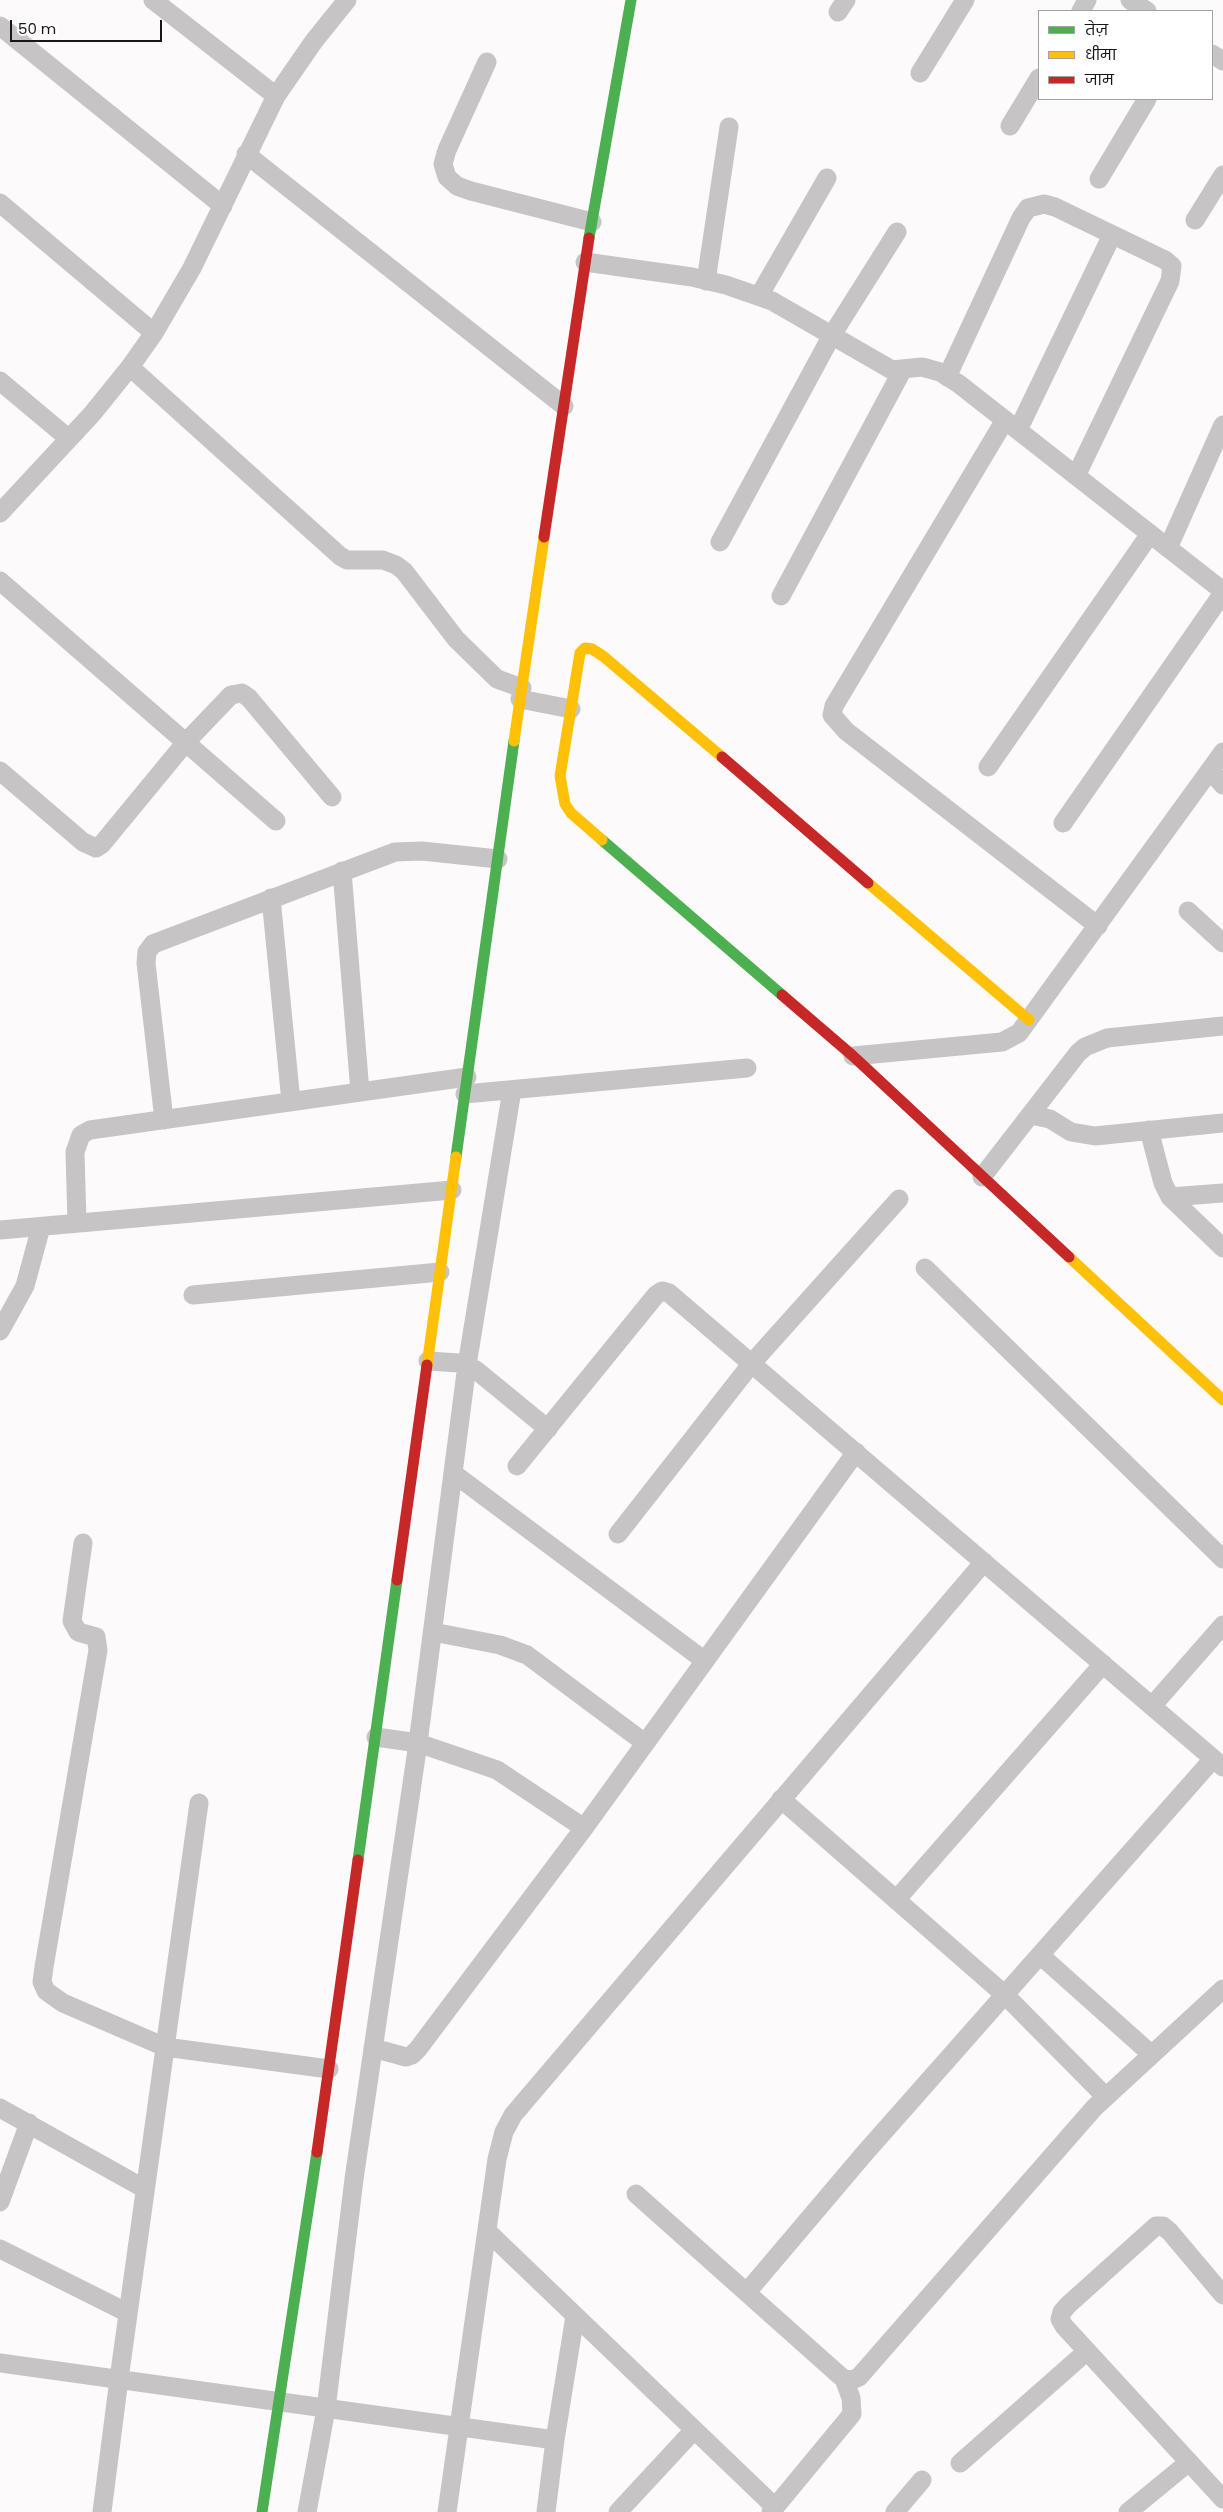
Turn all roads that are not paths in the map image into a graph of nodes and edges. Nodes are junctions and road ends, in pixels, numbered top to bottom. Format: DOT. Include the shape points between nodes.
graph roads {
  1 [pos="153,0"];
  2 [pos="347,0"];
  3 [pos="631,0"];
  4 [pos="965,0"];
  5 [pos="1130,0"];
  6 [pos="174,6"];
  7 [pos="1145,10"];
  8 [pos="0,26"];
  9 [pos="487,62"];
  10 [pos="920,73"];
  11 [pos="1038,80"];
  12 [pos="276,96"];
  13 [pos="1147,100"];
  14 [pos="1010,126"];
  15 [pos="729,127"];
  16 [pos="246,154"];
  17 [pos="1223,175"];
  18 [pos="827,178"];
  19 [pos="1099,179"];
  20 [pos="0,203"];
  21 [pos="223,206"];
  22 [pos="1195,220"];
  23 [pos="592,222"];
  24 [pos="897,232"];
  25 [pos="1112,235"];
  26 [pos="592,263"];
  27 [pos="706,281"];
  28 [pos="759,296"];
  29 [pos="154,332"];
  30 [pos="832,336"];
  31 [pos="130,367"];
  32 [pos="902,371"];
  33 [pos="947,376"];
  34 [pos="0,381"];
  35 [pos="564,406"];
  36 [pos="1012,425"];
  37 [pos="1223,425"];
  38 [pos="68,438"];
  39 [pos="1076,476"];
  40 [pos="0,513"];
  41 [pos="1150,534"];
  42 [pos="720,542"];
  43 [pos="1168,548"];
  44 [pos="0,581"];
  45 [pos="1223,592"];
  46 [pos="781,596"];
  47 [pos="525,697"];
  48 [pos="563,708"];
  49 [pos="186,742"];
  50 [pos="1223,752"];
  51 [pos="988,767"];
  52 [pos="1210,770"];
  53 [pos="0,771"];
  54 [pos="1223,785"];
  55 [pos="332,797"];
  56 [pos="276,821"];
  57 [pos="1063,823"];
  58 [pos="498,859"];
  59 [pos="342,871"];
  60 [pos="271,898"];
  61 [pos="1188,911"];
  62 [pos="1098,926"];
  63 [pos="1223,943"];
  64 [pos="1029,1020"];
  65 [pos="1223,1026"];
  66 [pos="853,1056"];
  67 [pos="747,1068"];
  68 [pos="469,1088"];
  69 [pos="503,1091"];
  70 [pos="360,1092"];
  71 [pos="291,1102"];
  72 [pos="1031,1115"];
  73 [pos="164,1120"];
  74 [pos="1223,1123"];
  75 [pos="1149,1130"];
  76 [pos="982,1177"];
  77 [pos="452,1190"];
  78 [pos="1223,1193"];
  79 [pos="1170,1197"];
  80 [pos="899,1199"];
  81 [pos="78,1223"];
  82 [pos="41,1227"];
  83 [pos="0,1230"];
  84 [pos="1223,1248"];
  85 [pos="925,1268"];
  86 [pos="440,1272"];
  87 [pos="193,1295"];
  88 [pos="0,1331"];
  89 [pos="433,1362"];
  90 [pos="752,1363"];
  91 [pos="463,1364"];
  92 [pos="1223,1400"];
  93 [pos="548,1429"];
  94 [pos="856,1452"];
  95 [pos="518,1466"];
  96 [pos="453,1473"];
  97 [pos="618,1534"];
  98 [pos="83,1543"];
  99 [pos="1223,1559"];
  100 [pos="984,1562"];
  101 [pos="1223,1625"];
  102 [pos="433,1632"];
  103 [pos="705,1661"];
  104 [pos="1103,1664"];
  105 [pos="1152,1706"];
  106 [pos="382,1738"];
  107 [pos="413,1743"];
  108 [pos="645,1743"];
  109 [pos="1218,1763"];
  110 [pos="781,1799"];
  111 [pos="200,1803"];
  112 [pos="584,1828"];
  113 [pos="896,1900"];
  114 [pos="1040,1955"];
  115 [pos="1223,1988"];
  116 [pos="1005,1995"];
  117 [pos="165,2047"];
  118 [pos="373,2048"];
  119 [pos="1151,2054"];
  120 [pos="329,2069"];
  121 [pos="1106,2097"];
  122 [pos="0,2108"];
  123 [pos="29,2123"];
  124 [pos="145,2190"];
  125 [pos="636,2194"];
  126 [pos="0,2202"];
  127 [pos="487,2232"];
  128 [pos="0,2249"];
  129 [pos="747,2292"];
  130 [pos="1223,2295"];
  131 [pos="128,2313"];
  132 [pos="575,2316"];
  133 [pos="1087,2351"];
  134 [pos="0,2363"];
  135 [pos="118,2379"];
  136 [pos="844,2379"];
  137 [pos="285,2403"];
  138 [pos="319,2408"];
  139 [pos="458,2426"];
  140 [pos="694,2430"];
  141 [pos="555,2440"];
  142 [pos="960,2462"];
  143 [pos="1189,2462"];
  144 [pos="922,2480"];
  145 [pos="1223,2498"];
  146 [pos="773,2509"];
  147 [pos="102,2512"];
  148 [pos="262,2512"];
  149 [pos="307,2512"];
  150 [pos="447,2512"];
  151 [pos="546,2512"];
  152 [pos="618,2512"];
  153 [pos="895,2512"];
  154 [pos="1128,2512"];
  1 -- 6 [label="street"];
  2 -- 12 [label="street"];
  3 -- 23 [label="street"];
  4 -- 10 [label="street"];
  5 -- 7 [label="street"];
  6 -- 12 [label="street"];
  8 -- 21 [label="street"];
  9 -- 23 [label="street" via="447,150 443,164 447,176 457,186 471,191"];
  11 -- 14 [label="street"];
  12 -- 16 [label="street"];
  13 -- 19 [label="street"];
  15 -- 27 [label="street"];
  16 -- 21 [label="street"];
  16 -- 35 [label="street"];
  17 -- 22 [label="street"];
  18 -- 28 [label="street"];
  20 -- 29 [label="street"];
  21 -- 29 [label="street" via="192,268"];
  23 -- 26 [label="street"];
  24 -- 30 [label="street"];
  25 -- 33 [label="street" via="1054,207 1044,204 1028,208"];
  25 -- 36 [label="street"];
  25 -- 39 [label="street" via="1165,260 1172,266 1172,273"];
  26 -- 27 [label="street"];
  26 -- 35 [label="street"];
  27 -- 28 [label="street"];
  28 -- 30 [label="street"];
  29 -- 31 [label="street"];
  30 -- 32 [label="street" via="883,366"];
  30 -- 42 [label="street"];
  31 -- 38 [label="street"];
  31 -- 47 [label="street" via="340,556 347,560 383,560 404,571 456,639 497,679"];
  32 -- 33 [label="street" via="922,367"];
  32 -- 46 [label="street"];
  33 -- 36 [label="street"];
  34 -- 38 [label="street"];
  35 -- 47 [label="street"];
  36 -- 39 [label="street"];
  36 -- 62 [label="street" via="834,706 832,716 846,731"];
  37 -- 43 [label="street"];
  38 -- 40 [label="street"];
  39 -- 41 [label="street"];
  41 -- 43 [label="street"];
  41 -- 51 [label="street"];
  43 -- 45 [label="street"];
  44 -- 49 [label="street"];
  45 -- 57 [label="street"];
  47 -- 48 [label="street"];
  47 -- 58 [label="street"];
  48 -- 64 [label="street" via="580,653 585,648 592,648"];
  48 -- 66 [label="street" via="560,776 565,804 571,813"];
  49 -- 53 [label="street" via="96,848 83,842"];
  49 -- 55 [label="street" via="231,696 242,693"];
  49 -- 56 [label="street"];
  50 -- 52 [label="street"];
  52 -- 54 [label="street"];
  52 -- 62 [label="street"];
  58 -- 59 [label="street" via="408,850"];
  58 -- 68 [label="street"];
  59 -- 60 [label="street"];
  59 -- 70 [label="street"];
  60 -- 71 [label="street"];
  60 -- 73 [label="street" via="160,940 146,952"];
  61 -- 63 [label="street"];
  62 -- 64 [label="street"];
  64 -- 66 [label="street" via="1018,1033 1002,1042"];
  65 -- 72 [label="street" via="1094,1042 1078,1053"];
  66 -- 76 [label="street"];
  67 -- 69 [label="street"];
  68 -- 69 [label="street"];
  68 -- 70 [label="street"];
  68 -- 77 [label="street"];
  69 -- 91 [label="street"];
  70 -- 71 [label="street"];
  71 -- 73 [label="street"];
  72 -- 75 [label="street" via="1050,1119 1082,1135"];
  72 -- 76 [label="street"];
  73 -- 81 [label="street" via="81,1134 75,1152"];
  74 -- 75 [label="street"];
  75 -- 79 [label="street"];
  76 -- 92 [label="street"];
  77 -- 81 [label="street"];
  77 -- 86 [label="street"];
  78 -- 79 [label="street"];
  79 -- 84 [label="street"];
  80 -- 90 [label="street"];
  81 -- 82 [label="street"];
  82 -- 83 [label="street"];
  82 -- 88 [label="street" via="25,1286"];
  85 -- 99 [label="street"];
  86 -- 87 [label="street"];
  86 -- 89 [label="street"];
  89 -- 91 [label="street"];
  89 -- 106 [label="street"];
  90 -- 93 [label="street" via="677,1298 662,1291"];
  90 -- 94 [label="street"];
  90 -- 97 [label="street"];
  91 -- 93 [label="street" via="488,1378"];
  91 -- 96 [label="street"];
  93 -- 95 [label="street"];
  94 -- 100 [label="street"];
  94 -- 103 [label="street"];
  96 -- 102 [label="street"];
  96 -- 103 [label="street"];
  98 -- 117 [label="street" via="72,1621 78,1632 96,1637 98,1650 42,1982 46,1992 63,2004"];
  100 -- 104 [label="street"];
  100 -- 110 [label="street"];
  101 -- 105 [label="street"];
  102 -- 107 [label="street"];
  102 -- 108 [label="street" via="500,1645 527,1655"];
  103 -- 108 [label="street"];
  104 -- 105 [label="street"];
  104 -- 113 [label="street"];
  105 -- 109 [label="street"];
  106 -- 107 [label="street"];
  106 -- 120 [label="street"];
  107 -- 112 [label="street" via="497,1770"];
  107 -- 118 [label="street"];
  108 -- 112 [label="street"];
  109 -- 114 [label="street"];
  110 -- 113 [label="street"];
  110 -- 127 [label="street" via="513,2115 504,2132 497,2159"];
  111 -- 117 [label="street"];
  112 -- 118 [label="street" via="412,2056"];
  113 -- 116 [label="street"];
  114 -- 116 [label="street"];
  114 -- 119 [label="street"];
  115 -- 119 [label="street"];
  116 -- 121 [label="street"];
  116 -- 129 [label="street"];
  117 -- 120 [label="street"];
  117 -- 124 [label="street"];
  118 -- 138 [label="street"];
  119 -- 121 [label="street"];
  120 -- 137 [label="street"];
  121 -- 136 [label="street" via="859,2377"];
  122 -- 123 [label="street"];
  123 -- 124 [label="street"];
  123 -- 126 [label="street"];
  124 -- 131 [label="street"];
  125 -- 129 [label="street"];
  127 -- 132 [label="street"];
  127 -- 139 [label="street"];
  128 -- 131 [label="street"];
  129 -- 136 [label="street"];
  130 -- 133 [label="street" via="1170,2232 1163,2226 1156,2226 1062,2312 1060,2319 1064,2326"];
  131 -- 135 [label="street"];
  132 -- 140 [label="street"];
  132 -- 141 [label="street"];
  133 -- 142 [label="street"];
  133 -- 143 [label="street"];
  134 -- 135 [label="street"];
  135 -- 137 [label="street"];
  135 -- 147 [label="street"];
  136 -- 146 [label="street" via="851,2398 852,2414"];
  137 -- 138 [label="street"];
  137 -- 148 [label="street"];
  138 -- 139 [label="street"];
  138 -- 149 [label="street"];
  139 -- 141 [label="street"];
  139 -- 150 [label="street"];
  140 -- 146 [label="street"];
  140 -- 152 [label="street"];
  141 -- 151 [label="street"];
  143 -- 145 [label="street"];
  143 -- 154 [label="street"];
  144 -- 153 [label="street"];
}
